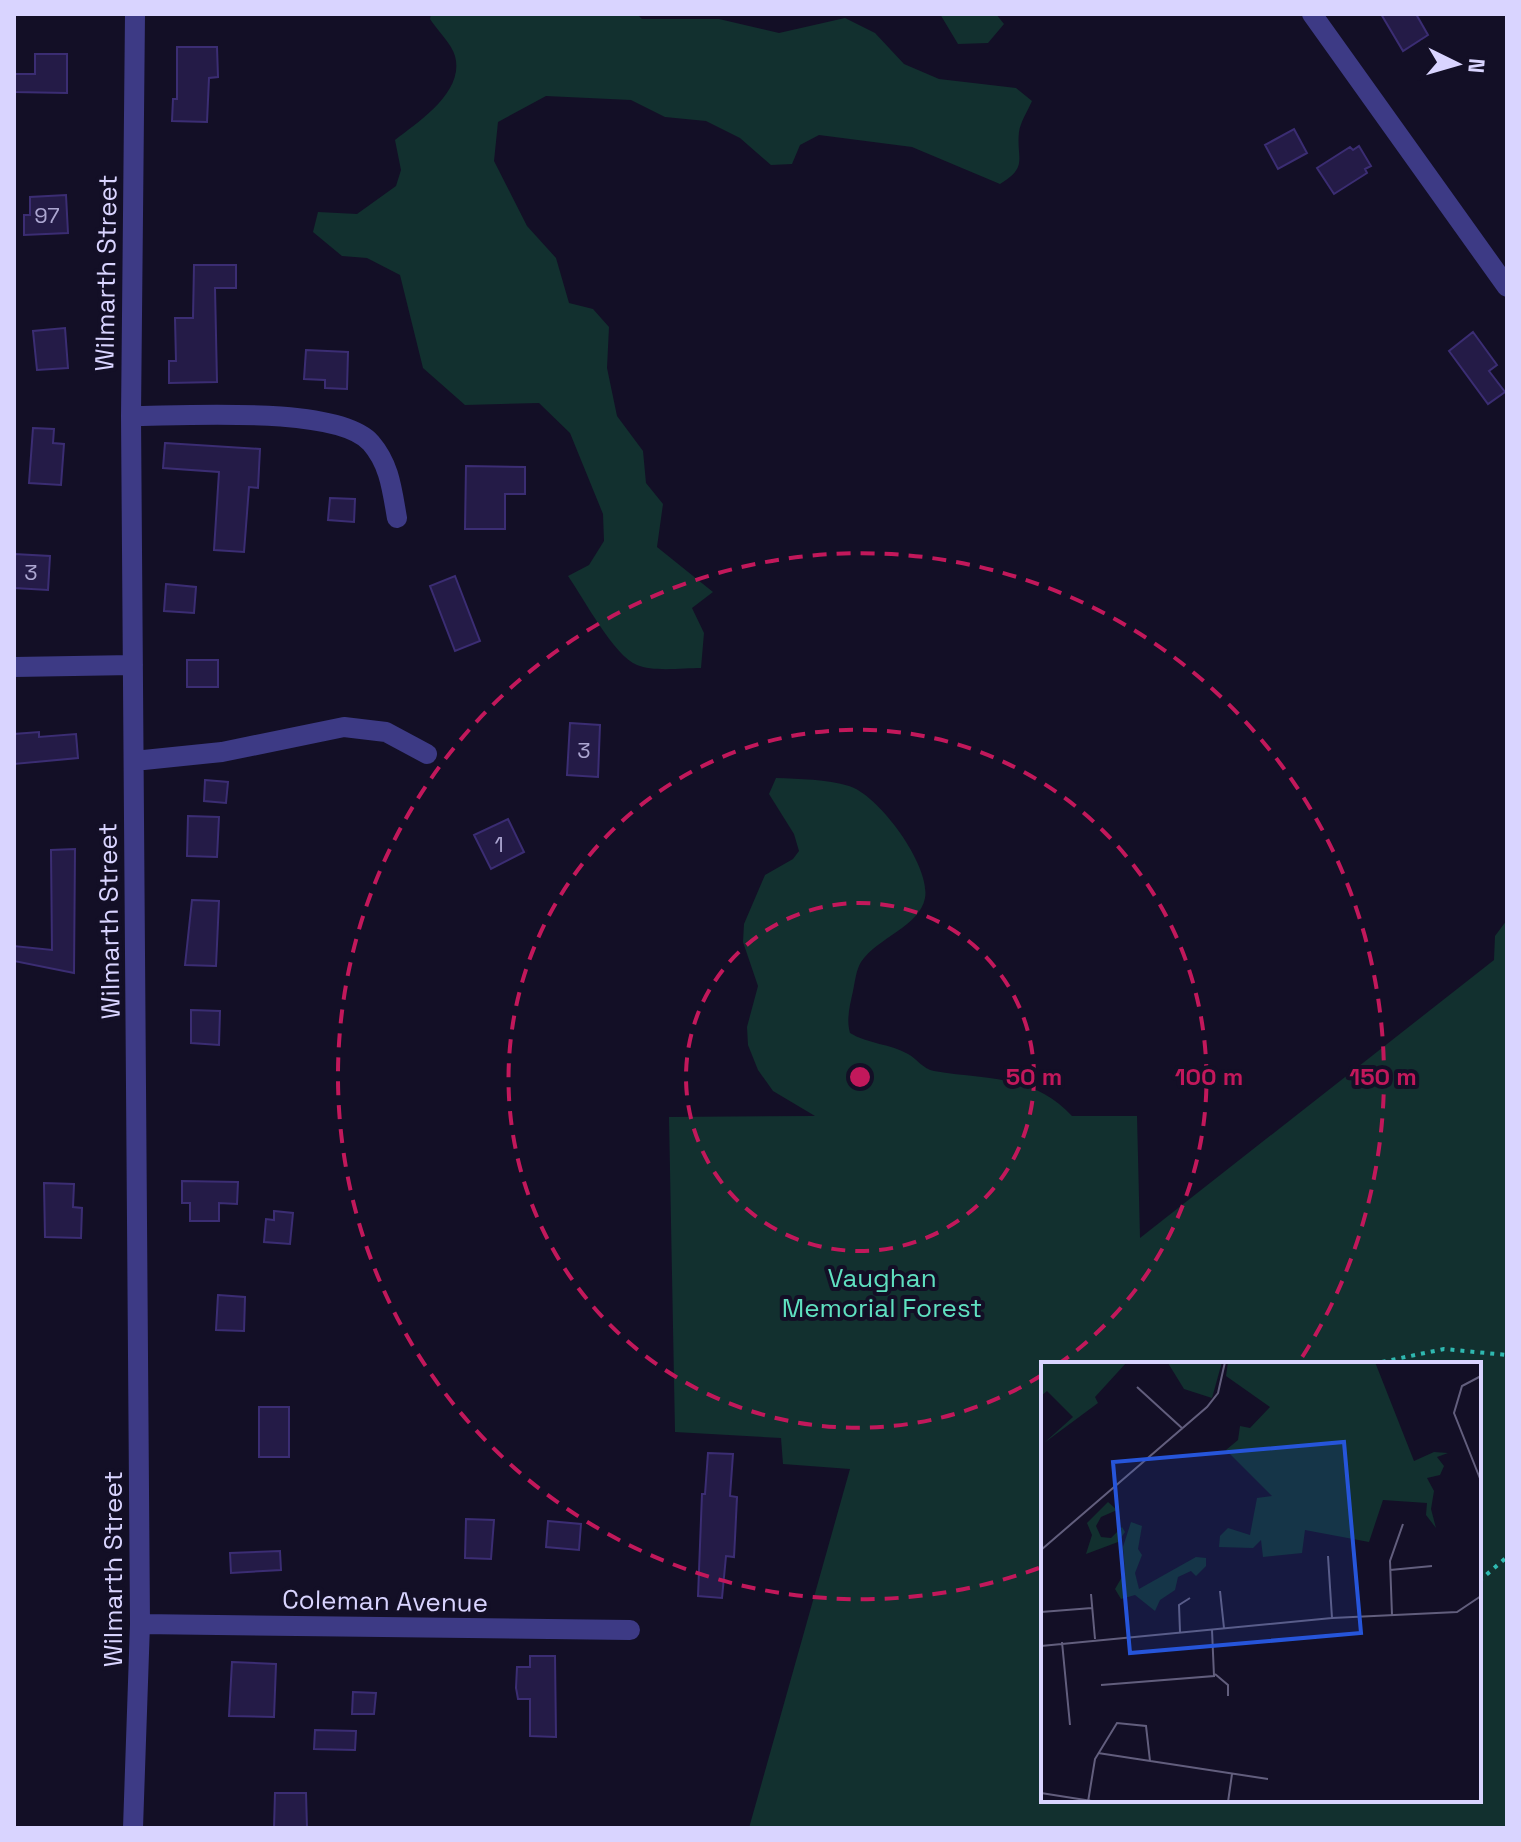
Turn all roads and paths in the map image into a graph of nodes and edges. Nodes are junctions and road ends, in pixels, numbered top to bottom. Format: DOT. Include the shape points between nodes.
graph roads {
  1 [pos="135,14"];
  2 [pos="1312,14"];
  3 [pos="1507,287"];
  4 [pos="131,416"];
  5 [pos="397,518"];
  6 [pos="133,665"];
  7 [pos="14,667"];
  8 [pos="427,754"];
  9 [pos="134,761"];
  10 [pos="1507,1355"];
  11 [pos="1382,1362"];
  12 [pos="1507,1557"];
  13 [pos="1481,1579"];
  14 [pos="140,1624"];
  15 [pos="630,1630"];
  16 [pos="133,1828"];
  1 -- 4 [label="street, Wilmarth Street"];
  2 -- 3 [label="street"];
  4 -- 5 [label="street" via="309,418 345,427 369,440 386,465"];
  4 -- 6 [label="street, Wilmarth Street"];
  6 -- 7 [label="street"];
  6 -- 9 [label="street, Wilmarth Street"];
  8 -- 9 [label="street" via="386,732 344,727 222,752"];
  9 -- 14 [label="street, Wilmarth Street"];
  10 -- 11 [label="path" via="1444,1349"];
  12 -- 13 [label="path"];
  14 -- 15 [label="street, Coleman Avenue"];
  14 -- 16 [label="street, Wilmarth Street"];
}
